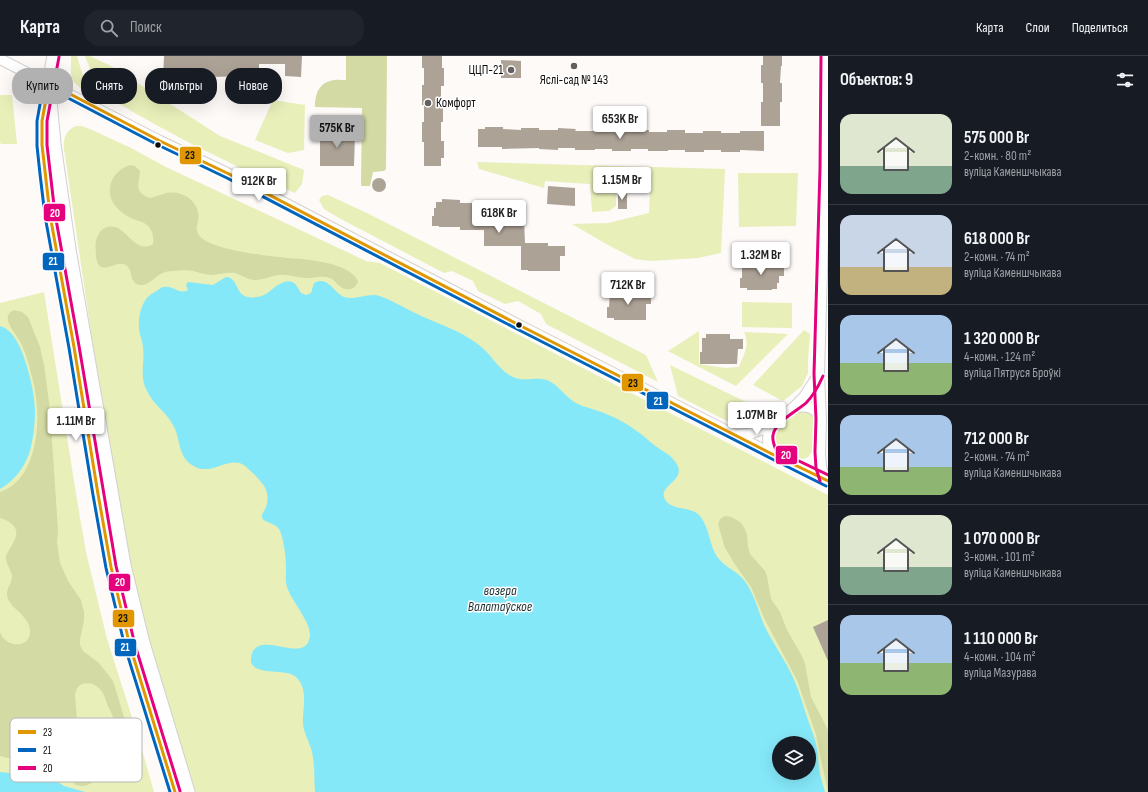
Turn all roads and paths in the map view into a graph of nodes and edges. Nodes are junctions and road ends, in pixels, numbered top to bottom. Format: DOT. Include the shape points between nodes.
graph roads {
  1 [pos="54,56"];
  2 [pos="826,56"];
  3 [pos="0,59"];
  4 [pos="18,68"];
  5 [pos="52,68"];
  6 [pos="73,96"];
  7 [pos="45,104"];
  8 [pos="51,104"];
  9 [pos="819,374"];
  10 [pos="793,408"];
  11 [pos="821,419"];
  12 [pos="776,420"];
  13 [pos="736,435"];
  14 [pos="820,452"];
  15 [pos="772,454"];
  16 [pos="798,466"];
  17 [pos="826,480"];
  18 [pos="175,792"];
  19 [pos="188,792"];
  1 -- 5 [label="main road"];
  2 -- 9 [label="street"];
  3 -- 4 [label="street"];
  6 -- 13 [label="street"];
  7 -- 18 [label="main road" via="42,145 50,215 111,567 130,646"];
  8 -- 19 [label="main road" via="69,249 124,565 143,643"];
  9 -- 10 [label="street" via="804,397"];
  9 -- 11 [label="street"];
  10 -- 11 [label="street" via="811,408"];
  10 -- 12 [label="street"];
  11 -- 14 [label="street"];
  12 -- 13 [label="street" via="763,429"];
  12 -- 15 [label="street" via="768,438"];
  13 -- 15 [label="street"];
  14 -- 16 [label="street" via="815,461"];
  14 -- 17 [label="street" via="821,467"];
  15 -- 16 [label="street"];
  16 -- 17 [label="street"];
}
